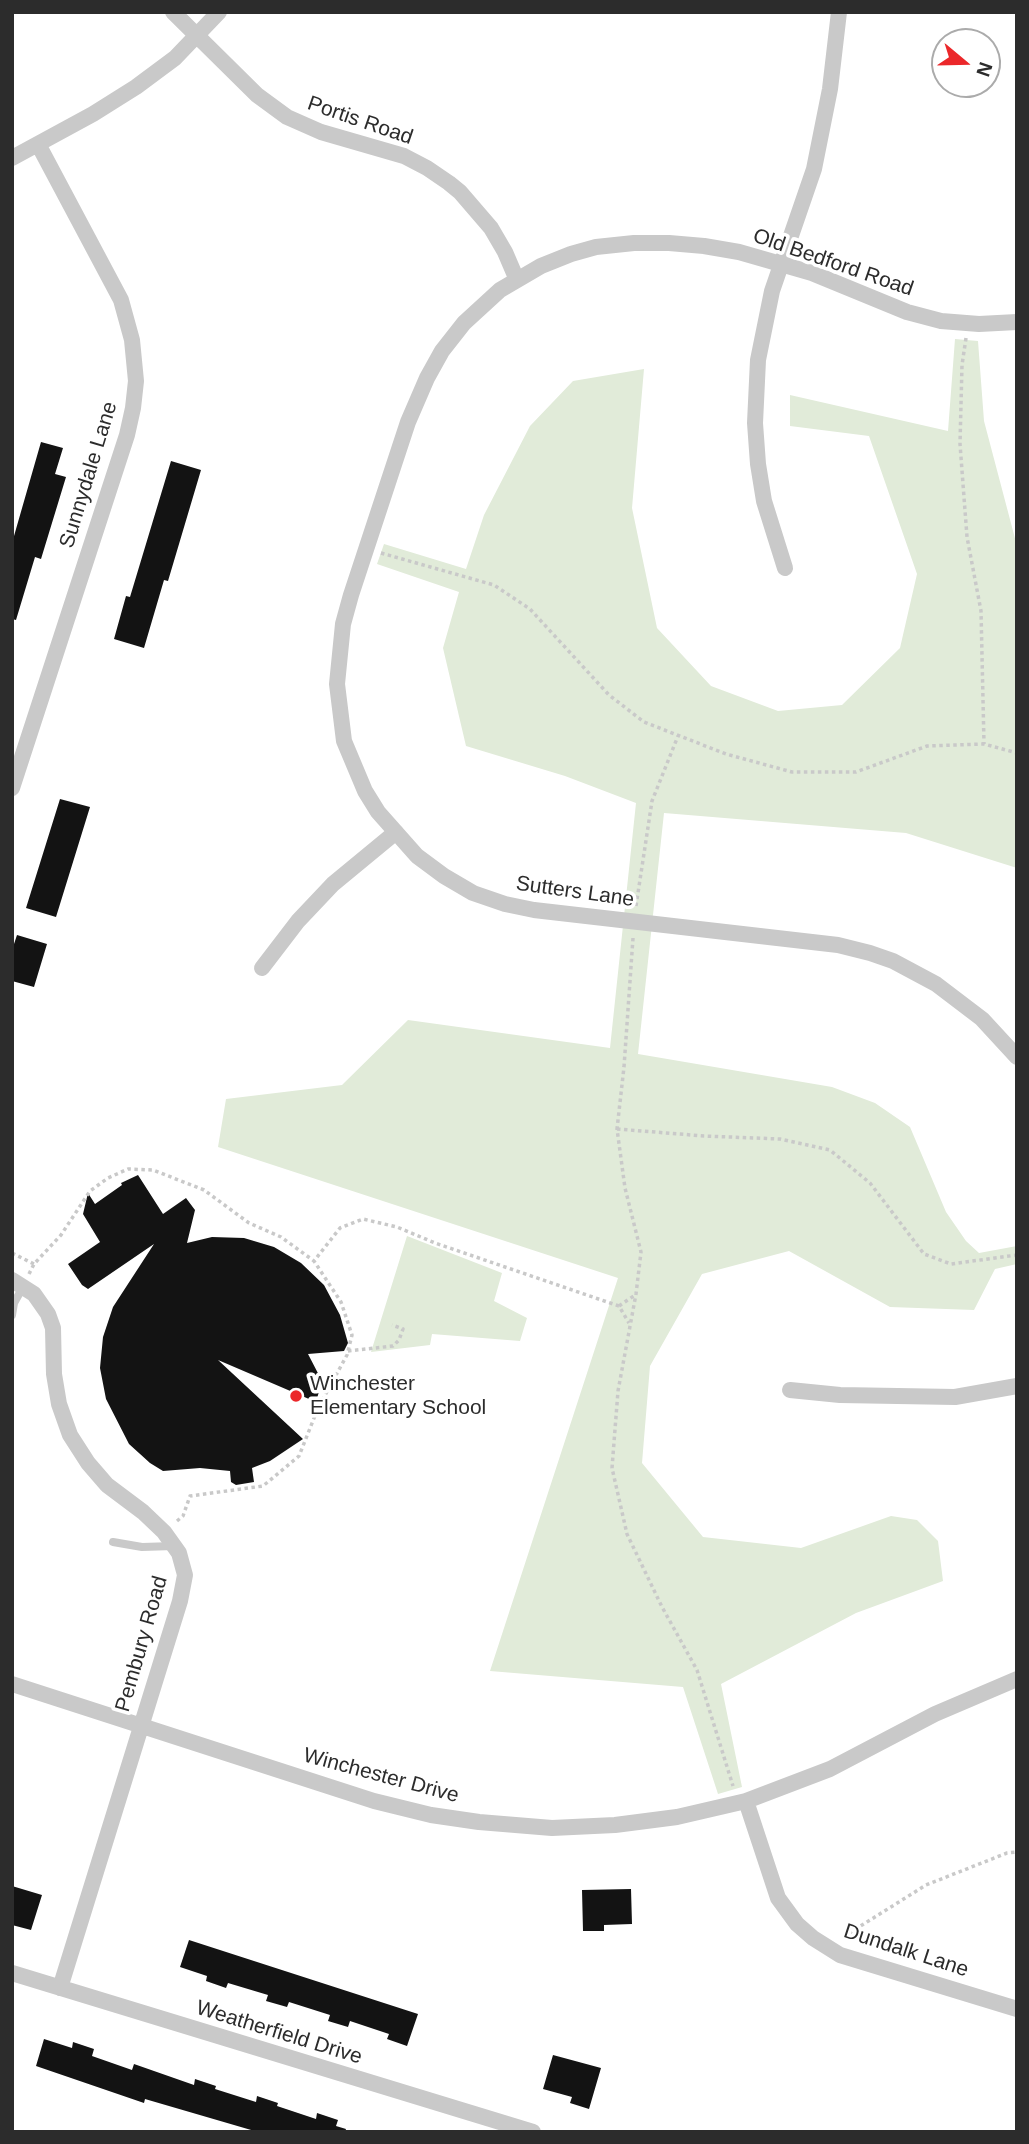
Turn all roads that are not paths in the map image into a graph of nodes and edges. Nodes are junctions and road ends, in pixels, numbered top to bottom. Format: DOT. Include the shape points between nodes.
graph roads {
  1 [pos="173,12"];
  2 [pos="219,12"];
  3 [pos="839,12"];
  4 [pos="196,36"];
  5 [pos="38,144"];
  6 [pos="12,158"];
  7 [pos="782,264"];
  8 [pos="517,280"];
  9 [pos="1017,322"];
  10 [pos="785,568"];
  11 [pos="18,749"];
  12 [pos="12,788"];
  13 [pos="396,832"];
  14 [pos="262,968"];
  15 [pos="1017,1057"];
  16 [pos="17,1283"];
  17 [pos="12,1315"];
  18 [pos="1017,1386"];
  19 [pos="790,1390"];
  20 [pos="169,1539"];
  21 [pos="113,1542"];
  22 [pos="1017,1679"];
  23 [pos="12,1684"];
  24 [pos="141,1726"];
  25 [pos="742,1802"];
  26 [pos="12,1973"];
  27 [pos="60,1988"];
  28 [pos="1017,2009"];
  29 [pos="533,2132"];
  1 -- 4 [label="street, Portis Road"];
  2 -- 4 [label="street"];
  3 -- 7 [label="street" via="821,136"];
  4 -- 5 [label="street" via="136,87"];
  4 -- 8 [label="street, Portis Road" via="257,96 287,117 404,156 460,191 491,228"];
  5 -- 6 [label="street"];
  5 -- 11 [label="street, Sunnydale Lane" via="121,300 132,340 136,381 127,435"];
  7 -- 8 [label="street, Old Bedford Road" via="704,246 634,243 571,254"];
  7 -- 9 [label="street, Old Bedford Road" via="941,321"];
  7 -- 10 [label="street" via="758,360 755,424 764,501"];
  8 -- 13 [label="street, Sutters Lane" via="464,323 427,378 408,422 343,624 338,664 344,741 365,791"];
  11 -- 12 [label="street, Sunnydale Lane"];
  13 -- 14 [label="street" via="333,884"];
  13 -- 15 [label="street, Sutters Lane" via="417,856 444,876 506,904 838,944 893,961 936,984 982,1019"];
  16 -- 17 [label="lane"];
  16 -- 20 [label="street" via="34,1294 53,1328 54,1374 70,1435 107,1485"];
  18 -- 19 [label="street" via="955,1396"];
  20 -- 21 [label="lane" via="142,1547"];
  20 -- 24 [label="street, Pembury Road" via="179,1553 184,1575"];
  22 -- 25 [label="street, Winchester Drive" via="935,1714 830,1769"];
  23 -- 24 [label="street, Winchester Drive"];
  24 -- 25 [label="street, Winchester Drive" via="374,1801 479,1822 552,1828 615,1825"];
  24 -- 27 [label="street, Pembury Road"];
  25 -- 28 [label="street, Dundalk Lane" via="778,1898 797,1924 826,1947"];
  26 -- 27 [label="street, Weatherfield Drive"];
  27 -- 29 [label="street, Weatherfield Drive"];
}
